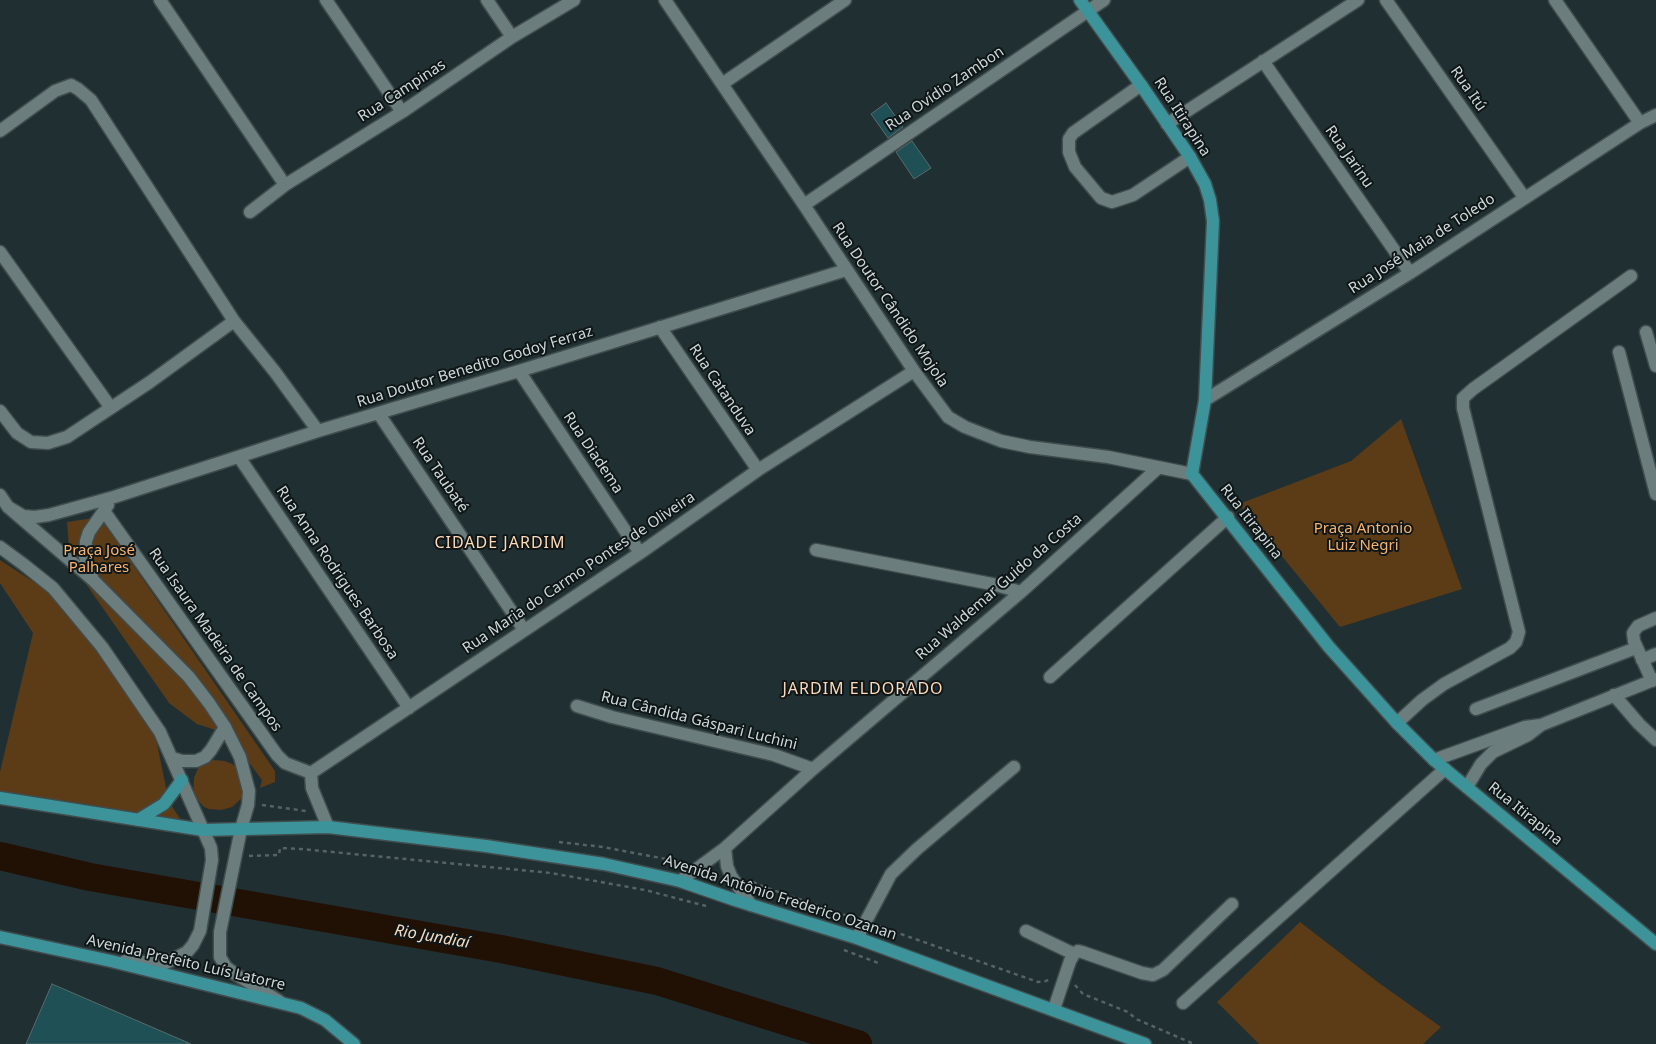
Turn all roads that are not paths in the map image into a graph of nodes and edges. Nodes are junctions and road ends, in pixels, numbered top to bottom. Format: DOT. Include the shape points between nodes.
graph roads {
  1 [pos="160,0"];
  2 [pos="326,0"];
  3 [pos="487,0"];
  4 [pos="574,0"];
  5 [pos="665,0"];
  6 [pos="845,0"];
  7 [pos="1080,0"];
  8 [pos="1104,0"];
  9 [pos="1358,0"];
  10 [pos="1386,0"];
  11 [pos="1555,0"];
  12 [pos="1088,12"];
  13 [pos="512,37"];
  14 [pos="1262,61"];
  15 [pos="722,84"];
  16 [pos="1141,86"];
  17 [pos="402,112"];
  18 [pos="1656,115"];
  19 [pos="1640,123"];
  20 [pos="1166,124"];
  21 [pos="0,131"];
  22 [pos="1190,157"];
  23 [pos="285,185"];
  24 [pos="1524,198"];
  25 [pos="804,205"];
  26 [pos="250,212"];
  27 [pos="0,252"];
  28 [pos="846,270"];
  29 [pos="1410,272"];
  30 [pos="1632,276"];
  31 [pos="234,321"];
  32 [pos="660,327"];
  33 [pos="1646,332"];
  34 [pos="1619,352"];
  35 [pos="1656,366"];
  36 [pos="519,371"];
  37 [pos="914,371"];
  38 [pos="1205,400"];
  39 [pos="111,408"];
  40 [pos="0,411"];
  41 [pos="379,414"];
  42 [pos="318,431"];
  43 [pos="239,457"];
  44 [pos="1158,468"];
  45 [pos="758,470"];
  46 [pos="1192,474"];
  47 [pos="1656,494"];
  48 [pos="0,495"];
  49 [pos="114,497"];
  50 [pos="8,507"];
  51 [pos="104,511"];
  52 [pos="1228,517"];
  53 [pos="816,550"];
  54 [pos="2,551"];
  55 [pos="640,553"];
  56 [pos="93,580"];
  57 [pos="1021,592"];
  58 [pos="1656,618"];
  59 [pos="524,630"];
  60 [pos="1636,648"];
  61 [pos="1656,654"];
  62 [pos="1642,660"];
  63 [pos="1050,677"];
  64 [pos="1654,680"];
  65 [pos="1614,695"];
  66 [pos="577,706"];
  67 [pos="409,708"];
  68 [pos="1476,709"];
  69 [pos="1398,724"];
  70 [pos="1541,725"];
  71 [pos="225,727"];
  72 [pos="1656,740"];
  73 [pos="172,758"];
  74 [pos="1434,760"];
  75 [pos="1014,767"];
  76 [pos="813,769"];
  77 [pos="1445,769"];
  78 [pos="311,772"];
  79 [pos="182,780"];
  80 [pos="1467,788"];
  81 [pos="0,798"];
  82 [pos="138,820"];
  83 [pos="328,827"];
  84 [pos="242,829"];
  85 [pos="203,830"];
  86 [pos="725,848"];
  87 [pos="680,881"];
  88 [pos="1232,904"];
  89 [pos="752,905"];
  90 [pos="1026,931"];
  91 [pos="0,937"];
  92 [pos="857,938"];
  93 [pos="1656,944"];
  94 [pos="1074,954"];
  95 [pos="111,961"];
  96 [pos="283,1003"];
  97 [pos="1183,1003"];
  98 [pos="1054,1010"];
  99 [pos="354,1044"];
  100 [pos="1145,1044"];
  1 -- 23 [label="street"];
  2 -- 17 [label="street"];
  3 -- 13 [label="street"];
  4 -- 13 [label="street, Rua Campinas"];
  5 -- 15 [label="street, Rua Doutor Cândido Mojola"];
  6 -- 15 [label="street"];
  7 -- 12 [label="main road, Rua Itirapina"];
  8 -- 12 [label="street, Rua Ovídio Zambon"];
  9 -- 14 [label="street"];
  10 -- 24 [label="street, Rua Itú"];
  11 -- 19 [label="street"];
  12 -- 16 [label="main road, Rua Itirapina"];
  12 -- 25 [label="street, Rua Ovídio Zambon"];
  13 -- 17 [label="street, Rua Campinas"];
  14 -- 20 [label="street"];
  14 -- 29 [label="street, Rua Jarinu"];
  15 -- 25 [label="street, Rua Doutor Cândido Mojola"];
  16 -- 20 [label="main road, Rua Itirapina"];
  16 -- 22 [label="street" via="1073,133 1069,139 1069,152 1075,167 1101,198 1112,202 1133,195"];
  17 -- 23 [label="street, Rua Campinas"];
  18 -- 19 [label="street, Rua José Maia de Toledo"];
  19 -- 24 [label="street, Rua José Maia de Toledo"];
  20 -- 22 [label="main road, Rua Itirapina"];
  21 -- 31 [label="street" via="55,91 71,85 78,89 91,100"];
  22 -- 38 [label="main road, Rua Itirapina" via="1205,184 1213,221"];
  23 -- 26 [label="street, Rua Campinas"];
  24 -- 29 [label="street, Rua José Maia de Toledo"];
  25 -- 28 [label="street, Rua Doutor Cândido Mojola"];
  27 -- 39 [label="street"];
  28 -- 32 [label="street, Rua Doutor Benedito Godoy Ferraz"];
  28 -- 37 [label="street, Rua Doutor Cândido Mojola"];
  29 -- 38 [label="street, Rua José Maia de Toledo"];
  30 -- 69 [label="street" via="1472,389 1464,398 1519,632 1510,648 1444,684"];
  31 -- 39 [label="street"];
  31 -- 42 [label="street"];
  32 -- 36 [label="street, Rua Doutor Benedito Godoy Ferraz"];
  32 -- 45 [label="street, Rua Catanduva"];
  33 -- 35 [label="street"];
  34 -- 47 [label="street"];
  36 -- 41 [label="street, Rua Doutor Benedito Godoy Ferraz"];
  36 -- 55 [label="street, Rua Diadema"];
  37 -- 44 [label="street, Rua Doutor Cândido Mojola" via="948,417 965,428 1030,447 1108,457"];
  37 -- 45 [label="street, Rua Maria do Carmo Pontes de Oliveira"];
  38 -- 46 [label="main road, Rua Itirapina"];
  39 -- 40 [label="street" via="67,437 48,443 32,442 17,433"];
  41 -- 42 [label="street, Rua Doutor Benedito Godoy Ferraz"];
  41 -- 59 [label="street, Rua Taubaté"];
  42 -- 43 [label="street, Rua Doutor Benedito Godoy Ferraz"];
  43 -- 49 [label="street, Rua Doutor Benedito Godoy Ferraz"];
  43 -- 67 [label="street, Rua Anna Rodrigues Barbosa"];
  44 -- 46 [label="street, Rua Doutor Cândido Mojola"];
  44 -- 57 [label="street, Rua Waldemar Guido da Costa"];
  45 -- 55 [label="street, Rua Maria do Carmo Pontes de Oliveira"];
  46 -- 52 [label="main road, Rua Itirapina"];
  48 -- 50 [label="street"];
  49 -- 50 [label="street, Rua Doutor Benedito Godoy Ferraz" via="36,517 23,516"];
  49 -- 51 [label="street"];
  50 -- 56 [label="street"];
  51 -- 56 [label="street" via="89,532 85,550 86,564"];
  51 -- 78 [label="street, Rua Isaura Madeira de Campos" via="277,755 285,763"];
  52 -- 63 [label="street"];
  52 -- 69 [label="main road, Rua Itirapina" via="1329,647"];
  53 -- 57 [label="street"];
  54 -- 73 [label="street" via="53,588 102,647 160,732"];
  55 -- 59 [label="street, Rua Maria do Carmo Pontes de Oliveira"];
  56 -- 71 [label="street" via="189,678"];
  57 -- 76 [label="street, Rua Waldemar Guido da Costa"];
  58 -- 60 [label="street" via="1638,626 1633,633"];
  59 -- 67 [label="street, Rua Maria do Carmo Pontes de Oliveira"];
  60 -- 62 [label="street"];
  60 -- 68 [label="street"];
  61 -- 62 [label="street"];
  62 -- 64 [label="street"];
  64 -- 65 [label="street"];
  65 -- 70 [label="street"];
  65 -- 72 [label="street"];
  66 -- 76 [label="street, Rua Cândida Gáspari Luchini" via="774,755"];
  67 -- 78 [label="street, Rua Maria do Carmo Pontes de Oliveira"];
  69 -- 74 [label="main road, Rua Itirapina"];
  70 -- 74 [label="street" via="1524,727"];
  70 -- 80 [label="street" via="1493,752 1481,764"];
  71 -- 73 [label="street" via="205,757 196,761"];
  71 -- 84 [label="street" via="240,757 249,791"];
  73 -- 79 [label="street"];
  74 -- 77 [label="main road, Rua Itirapina"];
  75 -- 92 [label="street" via="891,874"];
  76 -- 86 [label="street, Rua Waldemar Guido da Costa"];
  77 -- 80 [label="main road, Rua Itirapina"];
  77 -- 97 [label="street"];
  78 -- 83 [label="street" via="312,788"];
  79 -- 82 [label="main road" via="164,804"];
  79 -- 85 [label="street"];
  80 -- 93 [label="main road, Rua Itirapina"];
  81 -- 82 [label="main road"];
  82 -- 85 [label="main road"];
  83 -- 84 [label="main road, Avenida Antônio Frederico Ozanan"];
  83 -- 87 [label="main road, Avenida Antônio Frederico Ozanan" via="604,864"];
  84 -- 85 [label="main road, Avenida Antônio Frederico Ozanan"];
  84 -- 96 [label="street" via="220,932 220,957 226,967"];
  85 -- 95 [label="street" via="212,860 198,938 187,952 166,963"];
  86 -- 87 [label="street, Rua Waldemar Guido da Costa"];
  86 -- 89 [label="street" via="731,876"];
  87 -- 89 [label="main road, Avenida Antônio Frederico Ozanan"];
  88 -- 94 [label="street" via="1163,970 1153,975 1082,952"];
  89 -- 92 [label="main road, Avenida Antônio Frederico Ozanan"];
  90 -- 94 [label="street"];
  91 -- 95 [label="main road, Avenida Prefeito Luís Latorre"];
  92 -- 98 [label="main road, Avenida Antônio Frederico Ozanan"];
  94 -- 98 [label="street"];
  95 -- 96 [label="main road, Avenida Prefeito Luís Latorre"];
  96 -- 99 [label="main road, Avenida Prefeito Luís Latorre" via="325,1020"];
  98 -- 100 [label="main road, Avenida Antônio Frederico Ozanan"];
}
